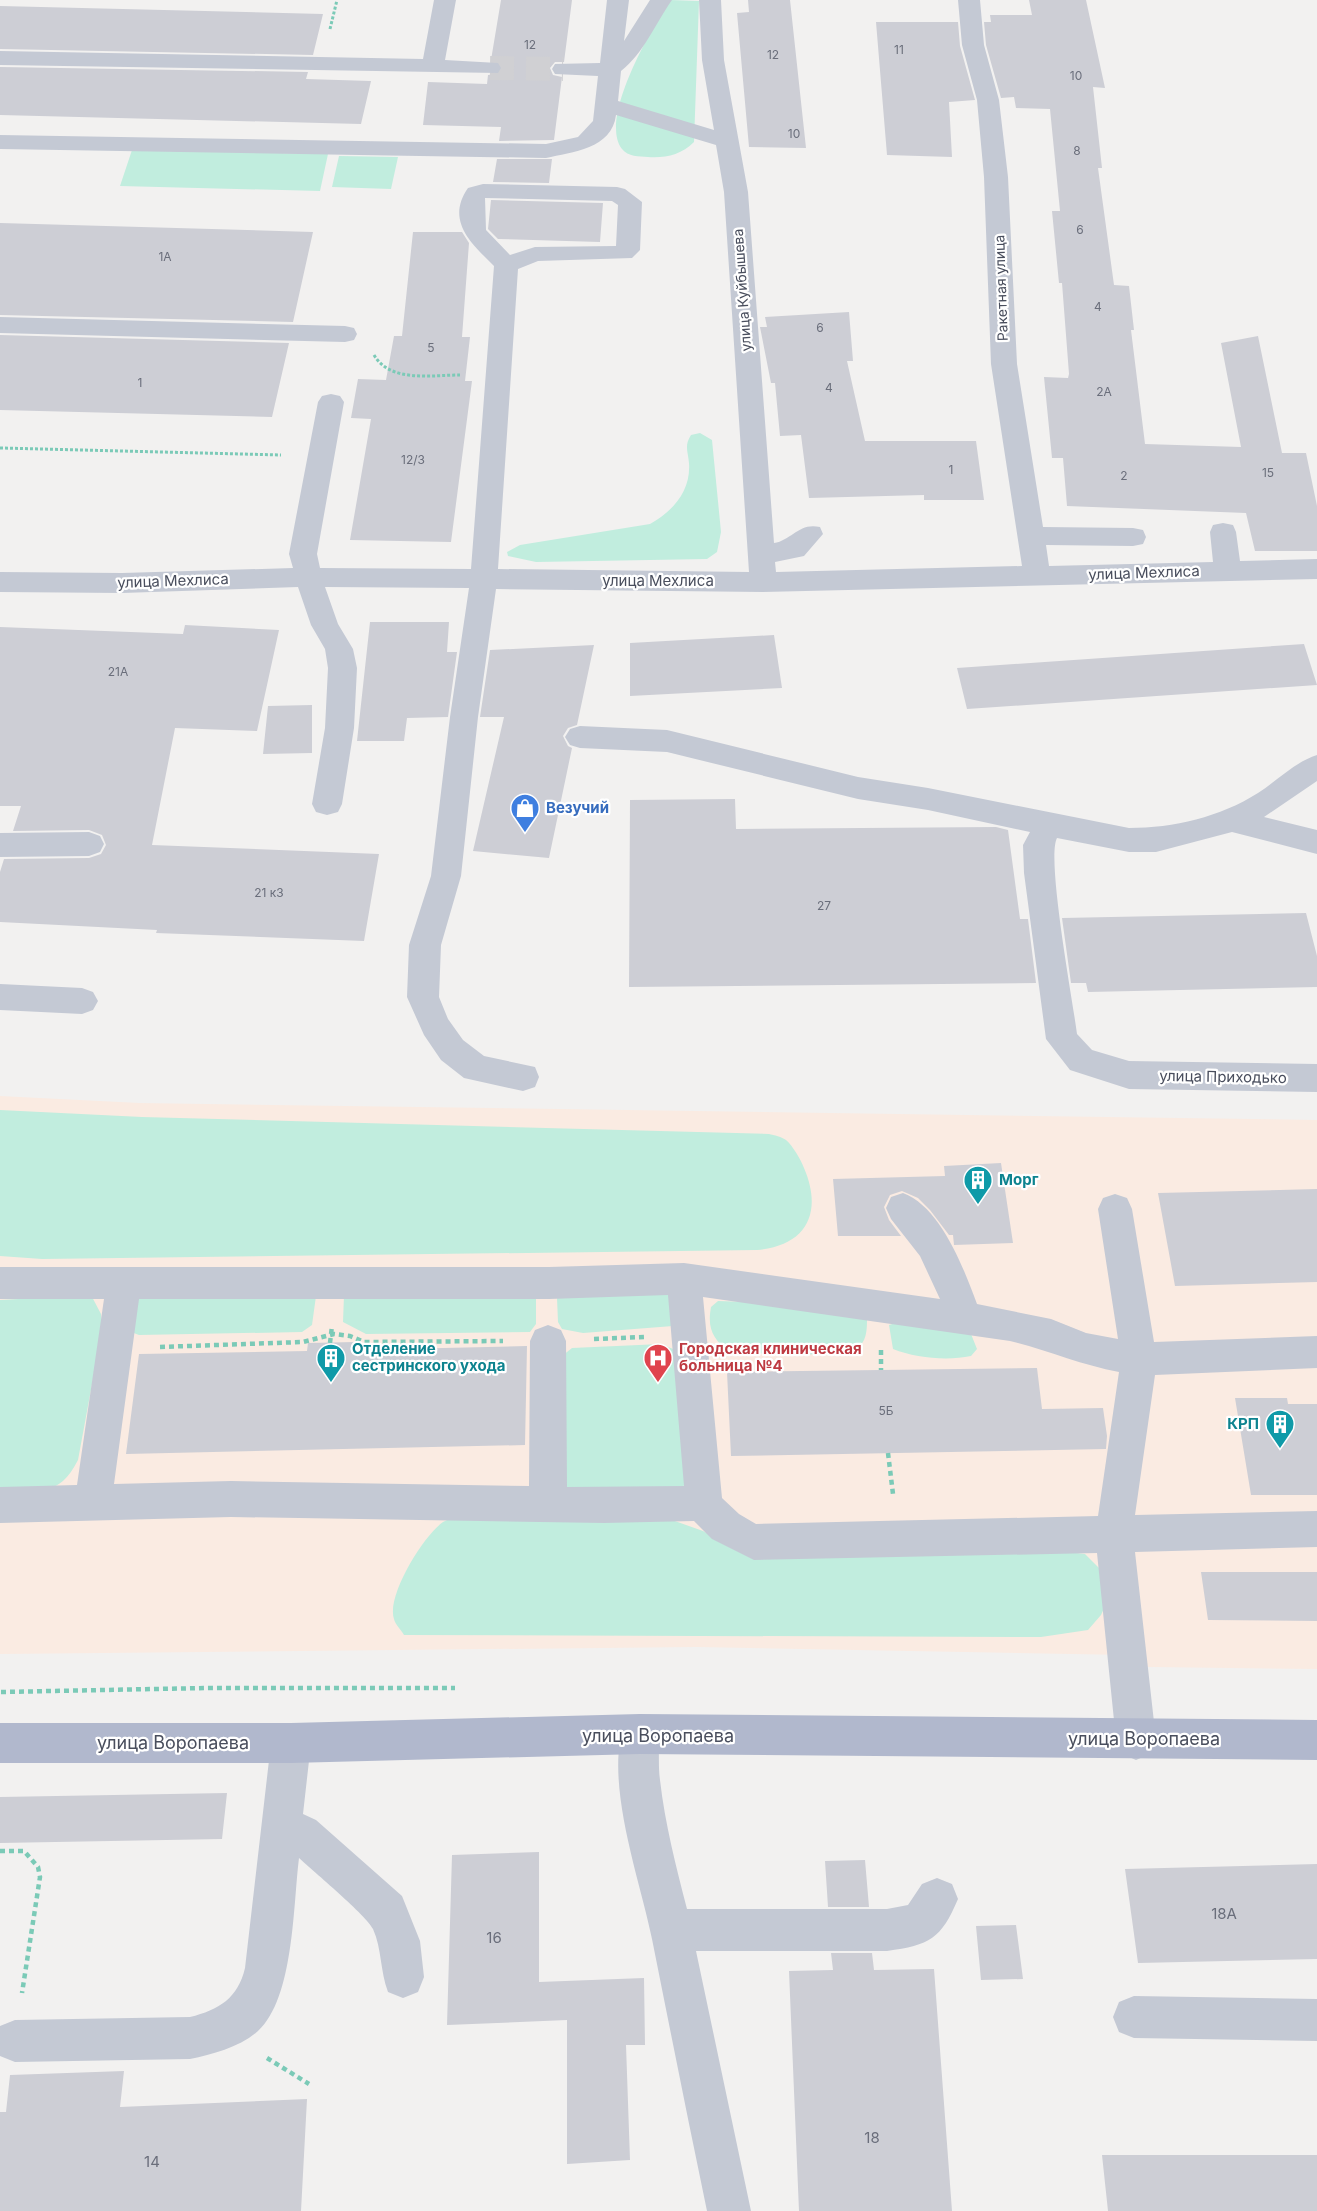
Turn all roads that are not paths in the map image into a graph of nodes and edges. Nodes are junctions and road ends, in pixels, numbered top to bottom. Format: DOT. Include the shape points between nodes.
graph roads {
  1 [pos="445,0"];
  2 [pos="618,0"];
  3 [pos="661,0"];
  4 [pos="710,0"];
  5 [pos="969,0"];
  6 [pos="0,58"];
  7 [pos="433,66"];
  8 [pos="490,68"];
  9 [pos="563,69"];
  10 [pos="609,70"];
  11 [pos="606,105"];
  12 [pos="728,141"];
  13 [pos="0,142"];
  14 [pos="506,265"];
  15 [pos="0,325"];
  16 [pos="345,334"];
  17 [pos="331,402"];
  18 [pos="1223,532"];
  19 [pos="810,534"];
  20 [pos="1030,537"];
  21 [pos="1133,537"];
  22 [pos="762,569"];
  23 [pos="1317,569"];
  24 [pos="1228,570"];
  25 [pos="1037,576"];
  26 [pos="308,577"];
  27 [pos="484,580"];
  28 [pos="0,582"];
  29 [pos="580,737"];
  30 [pos="1317,766"];
  31 [pos="327,804"];
  32 [pos="1232,820"];
  33 [pos="1048,825"];
  34 [pos="1317,842"];
  35 [pos="89,844"];
  36 [pos="0,845"];
  37 [pos="0,997"];
  38 [pos="82,1001"];
  39 [pos="523,1077"];
  40 [pos="1317,1078"];
  41 [pos="903,1208"];
  42 [pos="1115,1209"];
  43 [pos="684,1279"];
  44 [pos="0,1283"];
  45 [pos="124,1283"];
  46 [pos="964,1317"];
  47 [pos="548,1341"];
  48 [pos="1317,1352"];
  49 [pos="1139,1359"];
  50 [pos="93,1502"];
  51 [pos="704,1503"];
  52 [pos="548,1504"];
  53 [pos="0,1505"];
  54 [pos="1317,1529"];
  55 [pos="1114,1534"];
  56 [pos="640,1734"];
  57 [pos="1136,1740"];
  58 [pos="1317,1740"];
  59 [pos="0,1743"];
  60 [pos="291,1743"];
  61 [pos="283,1827"];
  62 [pos="937,1899"];
  63 [pos="671,1930"];
  64 [pos="403,1977"];
  65 [pos="1134,2017"];
  66 [pos="1317,2020"];
  67 [pos="15,2041"];
  68 [pos="729,2211"];
  1 -- 7 [label="street"];
  2 -- 10 [label="street"];
  3 -- 10 [label="street" via="628,55"];
  4 -- 12 [label="street, улица Куйбышева" via="713,60"];
  5 -- 20 [label="street, Ракетная улица" via="973,45 988,100 996,177 1004,364"];
  6 -- 7 [label="street"];
  7 -- 8 [label="street"];
  9 -- 10 [label="street"];
  10 -- 11 [label="street"];
  11 -- 12 [label="street"];
  11 -- 13 [label="street" via="604,123 586,142 546,151"];
  12 -- 22 [label="street, улица Куйбышева" via="736,192"];
  14 -- 14 [label="street" via="474,232 472,200 476,193 617,194 630,202 628,250 624,254 535,254"];
  14 -- 27 [label="street"];
  15 -- 16 [label="street"];
  17 -- 26 [label="street" via="303,554"];
  18 -- 24 [label="street"];
  19 -- 22 [label="street"];
  20 -- 21 [label="street"];
  20 -- 25 [label="street, Ракетная улица"];
  22 -- 25 [label="street, улица Мехлиса"];
  22 -- 27 [label="street, улица Мехлиса"];
  23 -- 24 [label="street, улица Мехлиса"];
  24 -- 25 [label="street, улица Мехлиса"];
  26 -- 27 [label="street, улица Мехлиса"];
  26 -- 28 [label="street, улица Мехлиса" via="122,584"];
  26 -- 31 [label="street" via="340,651 343,667 337,747"];
  27 -- 39 [label="street" via="464,717 452,843 425,945 423,997 435,1026 452,1050 476,1068"];
  29 -- 33 [label="street" via="667,741 858,788"];
  30 -- 32 [label="street" via="1268,801"];
  32 -- 33 [label="street" via="1156,840 1129,840"];
  32 -- 34 [label="street"];
  33 -- 40 [label="street, улица Приходько" via="1038,845 1039,873 1062,1039 1081,1060 1129,1075"];
  35 -- 36 [label="street"];
  37 -- 38 [label="street"];
  41 -- 46 [label="street" via="919,1223 940,1256"];
  42 -- 49 [label="street"];
  43 -- 45 [label="street" via="549,1283"];
  43 -- 46 [label="street"];
  43 -- 51 [label="street"];
  44 -- 45 [label="street"];
  45 -- 50 [label="street"];
  46 -- 49 [label="street" via="1051,1335 1084,1349"];
  47 -- 52 [label="street"];
  48 -- 49 [label="street"];
  49 -- 55 [label="street"];
  50 -- 52 [label="street" via="231,1499"];
  50 -- 53 [label="street"];
  51 -- 52 [label="street"];
  51 -- 55 [label="street" via="725,1528 754,1542"];
  54 -- 55 [label="street"];
  55 -- 57 [label="street"];
  56 -- 57 [label="main road, улица Воропаева"];
  56 -- 60 [label="main road, улица Воропаева"];
  56 -- 63 [label="street" via="639,1777"];
  57 -- 58 [label="main road, улица Воропаева"];
  59 -- 60 [label="main road, улица Воропаева"];
  60 -- 61 [label="street"];
  61 -- 64 [label="street" via="302,1834 387,1911 399,1941"];
  61 -- 67 [label="street" via="262,1982 251,2007 233,2024 190,2038"];
  62 -- 63 [label="street" via="932,1913 920,1924 887,1930"];
  63 -- 68 [label="street"];
  65 -- 66 [label="street"];
}
